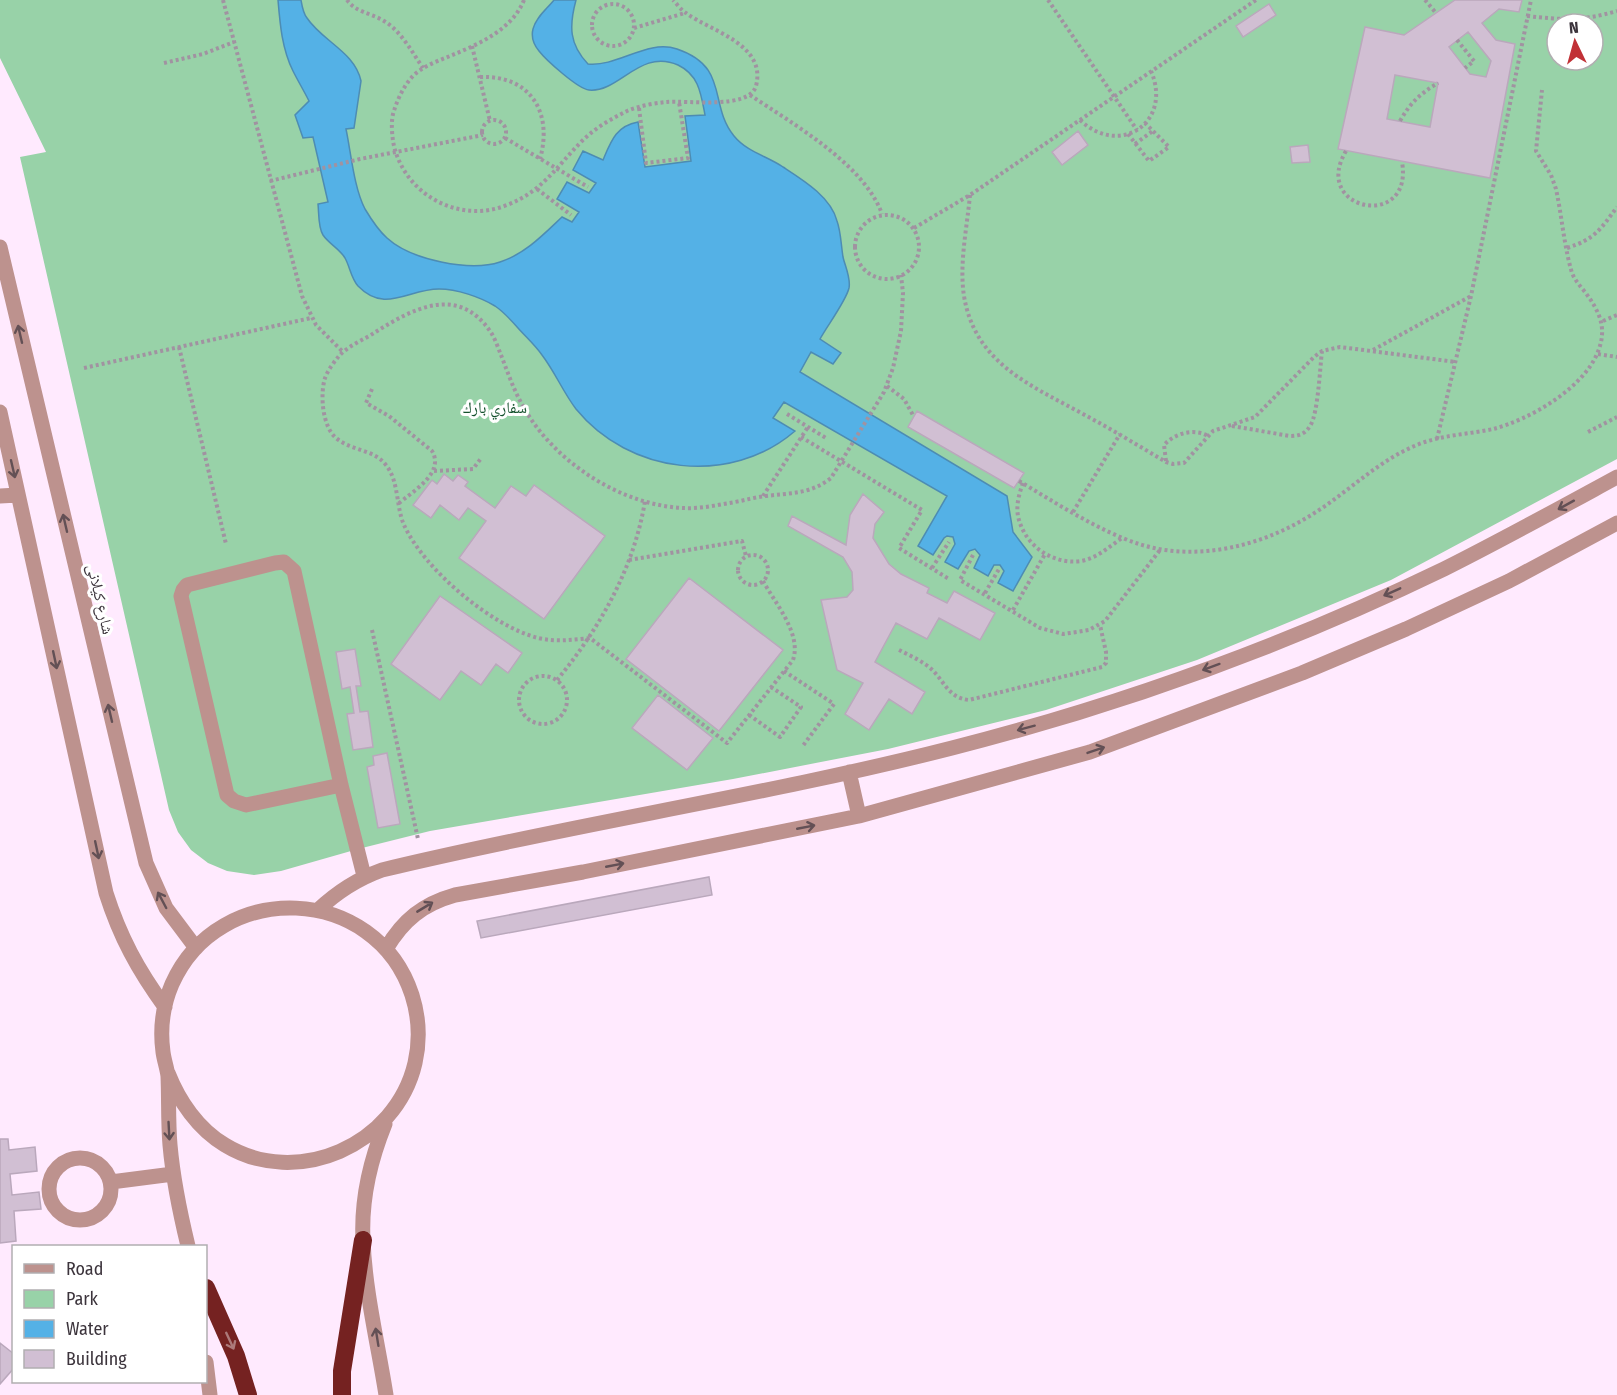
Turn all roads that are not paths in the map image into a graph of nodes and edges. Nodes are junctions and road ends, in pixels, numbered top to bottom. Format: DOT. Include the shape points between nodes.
graph roads {
  1 [pos="0,247"];
  2 [pos="0,412"];
  3 [pos="1617,477"];
  4 [pos="18,495"];
  5 [pos="0,496"];
  6 [pos="1617,524"];
  7 [pos="849,772"];
  8 [pos="341,785"];
  9 [pos="860,816"];
  10 [pos="364,876"];
  11 [pos="318,910"];
  12 [pos="196,948"];
  13 [pos="386,949"];
  14 [pos="165,1007"];
  15 [pos="168,1073"];
  16 [pos="386,1120"];
  17 [pos="173,1174"];
  18 [pos="111,1182"];
  19 [pos="363,1240"];
  20 [pos="188,1245"];
  21 [pos="207,1290"];
  22 [pos="207,1370"];
  23 [pos="210,1395"];
  24 [pos="248,1395"];
  25 [pos="342,1395"];
  26 [pos="386,1395"];
  12 -- 1 [label="street, شارع كيلانى, one-way" via="166,908 146,863"];
  2 -- 4 [label="street, one-way"];
  3 -- 7 [label="street, one-way" via="1443,569 1251,652 1052,721"];
  4 -- 5 [label="street"];
  4 -- 14 [label="street, one-way" via="106,893 129,953"];
  9 -- 6 [label="street, one-way" via="1090,752 1302,673 1468,600"];
  7 -- 9 [label="street"];
  7 -- 10 [label="street" via="423,860"];
  8 -- 8 [label="street" via="290,566 275,563 187,585 183,605 227,795 246,805"];
  8 -- 10 [label="street"];
  13 -- 9 [label="street, one-way" via="396,933 422,908 455,895"];
  10 -- 11 [label="street"];
  11 -- 12 [label="street" via="264,909 216,930"];
  11 -- 13 [label="street" via="343,918"];
  12 -- 14 [label="street" via="171,986"];
  13 -- 16 [label="street" via="402,971 412,995 418,1048 405,1090"];
  14 -- 15 [label="street" via="162,1029"];
  15 -- 16 [label="street" via="176,1094 206,1131 233,1149 271,1161 295,1162 344,1151"];
  15 -- 17 [label="street, one-way"];
  16 -- 19 [label="street" via="368,1175"];
  17 -- 18 [label="street"];
  17 -- 20 [label="street"];
  18 -- 18 [label="street" via="97,1162 73,1159 62,1163 53,1173 49,1196 63,1216 87,1220 107,1206"];
  19 -- 25 [label="highway" via="342,1371"];
  26 -- 19 [label="street, one-way"];
  21 -- 24 [label="highway, one-way" via="236,1356"];
  22 -- 23 [label="street"];
}
